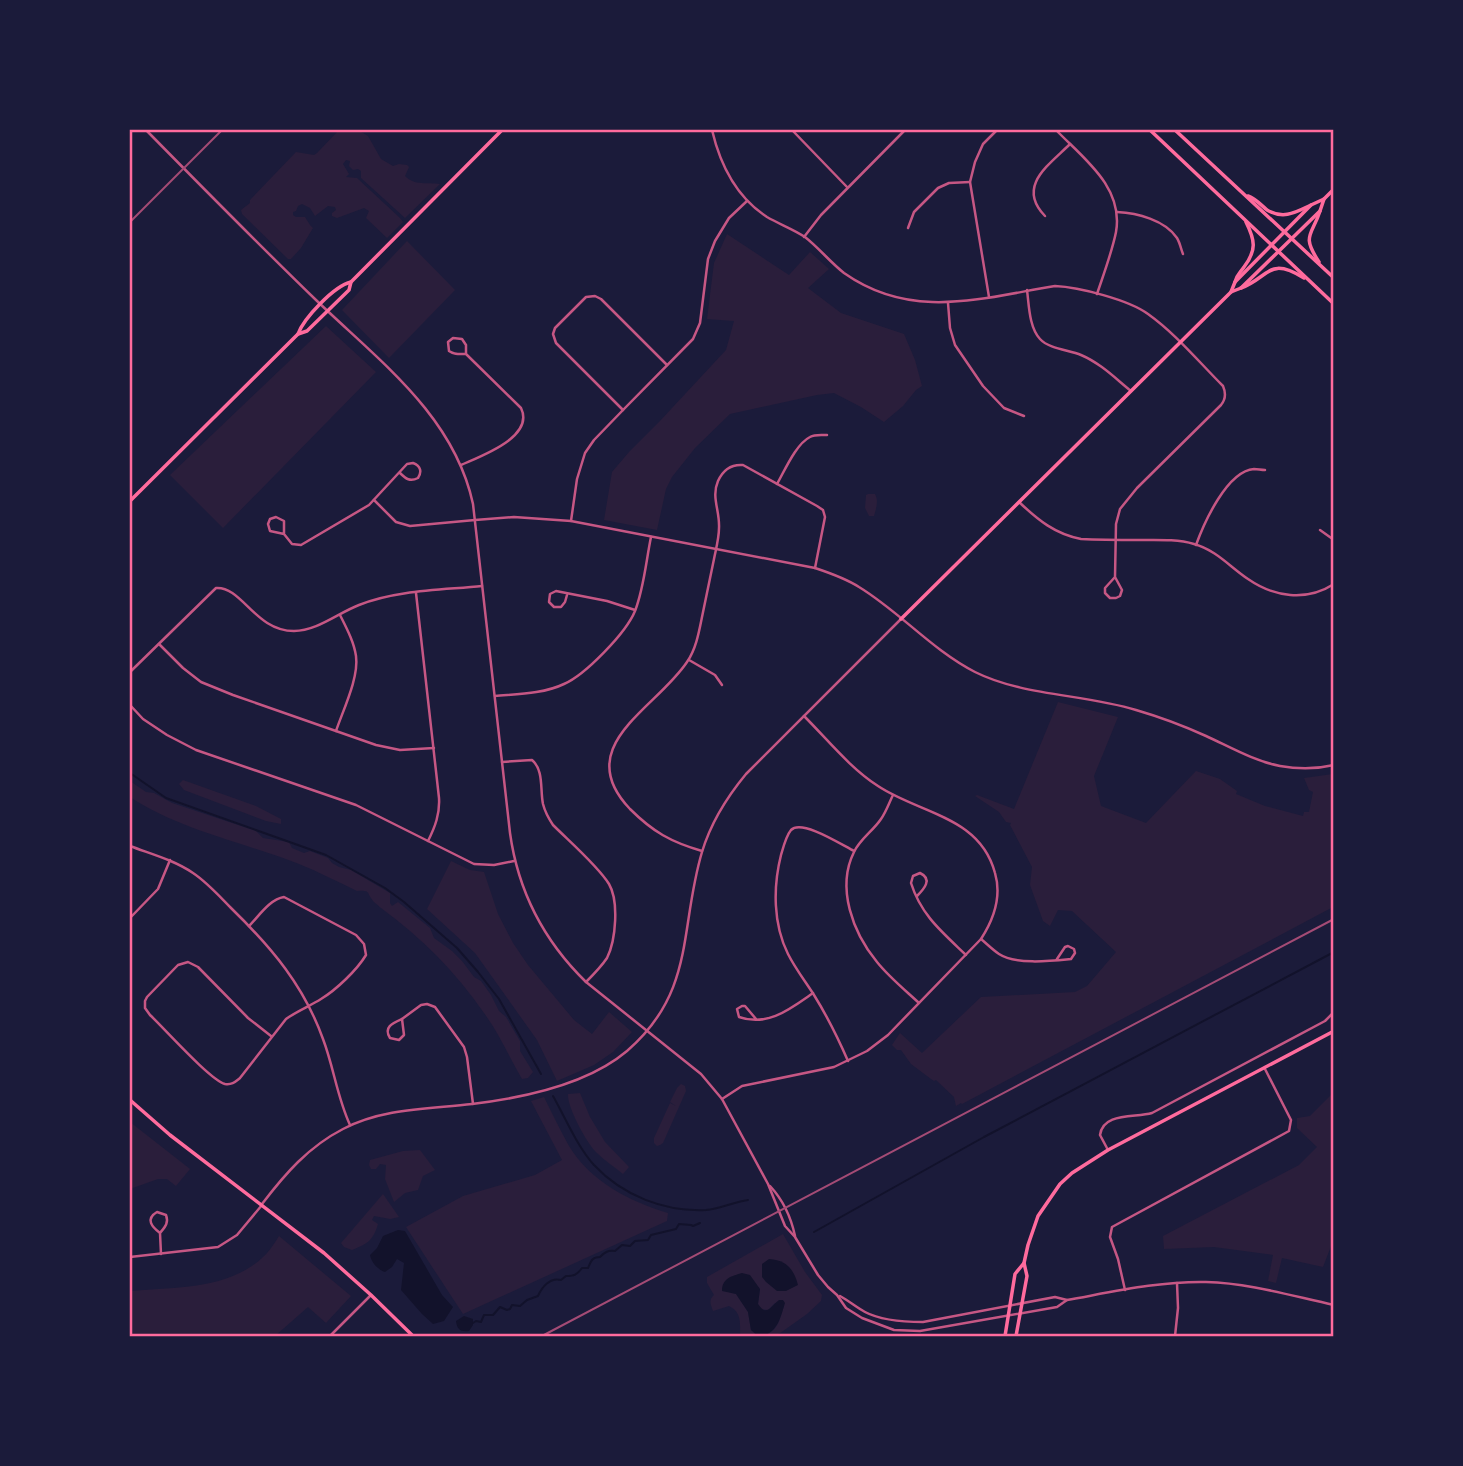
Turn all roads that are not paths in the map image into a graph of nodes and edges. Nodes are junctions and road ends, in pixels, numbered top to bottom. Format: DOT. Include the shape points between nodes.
graph roads {
  1 [pos="146,130"];
  2 [pos="502,130"];
  3 [pos="712,130"];
  4 [pos="792,130"];
  5 [pos="903,130"];
  6 [pos="997,130"];
  7 [pos="1056,130"];
  8 [pos="1150,130"];
  9 [pos="1175,130"];
  10 [pos="1070,144"];
  11 [pos="970,182"];
  12 [pos="847,187"];
  13 [pos="1334,190"];
  14 [pos="1244,195"];
  15 [pos="1324,199"];
  16 [pos="747,201"];
  17 [pos="1311,205"];
  18 [pos="1320,211"];
  19 [pos="1117,212"];
  20 [pos="1045,216"];
  21 [pos="1243,217"];
  22 [pos="908,228"];
  23 [pos="1285,232"];
  24 [pos="804,237"];
  25 [pos="1291,239"];
  26 [pos="1272,244"];
  27 [pos="1279,251"];
  28 [pos="1183,254"];
  29 [pos="1322,267"];
  30 [pos="1334,278"];
  31 [pos="1307,279"];
  32 [pos="351,282"];
  33 [pos="1235,282"];
  34 [pos="1241,288"];
  35 [pos="1027,290"];
  36 [pos="1231,292"];
  37 [pos="1097,294"];
  38 [pos="989,296"];
  39 [pos="947,303"];
  40 [pos="1334,304"];
  41 [pos="321,305"];
  42 [pos="327,311"];
  43 [pos="298,334"];
  44 [pos="1180,342"];
  45 [pos="466,354"];
  46 [pos="668,366"];
  47 [pos="1131,391"];
  48 [pos="622,410"];
  49 [pos="1024,416"];
  50 [pos="827,435"];
  51 [pos="461,465"];
  52 [pos="1265,470"];
  53 [pos="400,473"];
  54 [pos="777,484"];
  55 [pos="374,500"];
  56 [pos="130,501"];
  57 [pos="1019,502"];
  58 [pos="475,520"];
  59 [pos="572,521"];
  60 [pos="1320,530"];
  61 [pos="284,534"];
  62 [pos="652,537"];
  63 [pos="1115,540"];
  64 [pos="1334,540"];
  65 [pos="1196,545"];
  66 [pos="716,550"];
  67 [pos="815,568"];
  68 [pos="1115,577"];
  69 [pos="1334,584"];
  70 [pos="482,586"];
  71 [pos="416,593"];
  72 [pos="567,595"];
  73 [pos="635,610"];
  74 [pos="340,615"];
  75 [pos="901,619"];
  76 [pos="159,644"];
  77 [pos="689,660"];
  78 [pos="130,673"];
  79 [pos="722,685"];
  80 [pos="495,696"];
  81 [pos="130,705"];
  82 [pos="804,716"];
  83 [pos="336,731"];
  84 [pos="434,748"];
  85 [pos="502,762"];
  86 [pos="1334,765"];
  87 [pos="893,795"];
  88 [pos="428,841"];
  89 [pos="130,846"];
  90 [pos="702,851"];
  91 [pos="854,851"];
  92 [pos="170,860"];
  93 [pos="514,861"];
  94 [pos="917,896"];
  95 [pos="130,919"];
  96 [pos="249,926"];
  97 [pos="981,939"];
  98 [pos="966,955"];
  99 [pos="1057,959"];
  100 [pos="586,982"];
  101 [pos="813,993"];
  102 [pos="919,1003"];
  103 [pos="309,1006"];
  104 [pos="1334,1012"];
  105 [pos="402,1019"];
  106 [pos="756,1019"];
  107 [pos="646,1031"];
  108 [pos="1334,1031"];
  109 [pos="271,1037"];
  110 [pos="848,1061"];
  111 [pos="1265,1068"];
  112 [pos="722,1099"];
  113 [pos="130,1100"];
  114 [pos="472,1104"];
  115 [pos="350,1125"];
  116 [pos="1108,1150"];
  117 [pos="768,1184"];
  118 [pos="262,1205"];
  119 [pos="160,1233"];
  120 [pos="796,1237"];
  121 [pos="161,1254"];
  122 [pos="130,1257"];
  123 [pos="1024,1263"];
  124 [pos="1177,1283"];
  125 [pos="1125,1290"];
  126 [pos="370,1295"];
  127 [pos="837,1295"];
  128 [pos="1067,1300"];
  129 [pos="1022,1303"];
  130 [pos="1010,1305"];
  131 [pos="1334,1305"];
  132 [pos="1020,1313"];
  133 [pos="1008,1316"];
  134 [pos="330,1336"];
  135 [pos="413,1336"];
  136 [pos="1005,1336"];
  137 [pos="1016,1336"];
  138 [pos="1175,1336"];
  1 -- 41 [label="street"];
  2 -- 32 [label="main road"];
  3 -- 16 [label="street" via="725,170"];
  4 -- 12 [label="street"];
  5 -- 12 [label="street"];
  6 -- 11 [label="street" via="984,144"];
  7 -- 10 [label="street"];
  8 -- 21 [label="main road"];
  9 -- 14 [label="main road"];
  10 -- 19 [label="street" via="1104,180"];
  10 -- 20 [label="street" via="1033,186 1037,207"];
  11 -- 22 [label="street" via="938,188 914,212"];
  11 -- 38 [label="street"];
  12 -- 24 [label="street"];
  13 -- 15 [label="main road"];
  14 -- 17 [label="main road" via="1285,216"];
  14 -- 23 [label="main road"];
  15 -- 17 [label="main road"];
  15 -- 18 [label="main road"];
  16 -- 24 [label="street"];
  16 -- 46 [label="street" via="715,241 697,331"];
  17 -- 23 [label="main road"];
  18 -- 25 [label="main road"];
  18 -- 29 [label="main road" via="1308,237"];
  19 -- 28 [label="street" via="1146,217 1162,226 1175,236"];
  19 -- 37 [label="street"];
  21 -- 26 [label="main road"];
  21 -- 33 [label="main road" via="1254,244"];
  23 -- 25 [label="main road"];
  23 -- 26 [label="main road"];
  24 -- 39 [label="street" via="844,272 881,292"];
  25 -- 27 [label="main road"];
  25 -- 29 [label="main road"];
  26 -- 27 [label="main road"];
  26 -- 33 [label="main road"];
  27 -- 31 [label="main road"];
  27 -- 34 [label="main road"];
  29 -- 30 [label="main road"];
  31 -- 34 [label="main road" via="1277,268"];
  31 -- 40 [label="main road"];
  32 -- 41 [label="main road" via="342,284"];
  32 -- 42 [label="main road" via="349,290"];
  33 -- 36 [label="main road"];
  34 -- 36 [label="main road"];
  35 -- 37 [label="street" via="1070,286"];
  35 -- 38 [label="street"];
  35 -- 47 [label="street" via="1040,338 1100,365"];
  36 -- 44 [label="main road"];
  37 -- 44 [label="street" via="1146,312"];
  38 -- 39 [label="street"];
  39 -- 49 [label="street" via="955,345 1004,408"];
  41 -- 42 [label="street"];
  41 -- 43 [label="main road"];
  42 -- 43 [label="main road"];
  42 -- 51 [label="street" via="430,412"];
  43 -- 56 [label="main road"];
  44 -- 47 [label="main road"];
  44 -- 63 [label="street" via="1223,386 1224,400 1128,498 1120,509"];
  45 -- 45 [label="street" via="462,339 448,342 449,351"];
  45 -- 51 [label="street" via="521,408 524,424 498,448"];
  46 -- 48 [label="street"];
  46 -- 48 [label="street" via="601,299 586,297 555,328 554,339"];
  47 -- 57 [label="main road"];
  48 -- 59 [label="street" via="582,459"];
  50 -- 54 [label="street" via="814,435 802,443"];
  51 -- 58 [label="street"];
  52 -- 65 [label="street" via="1251,469 1237,477 1205,520"];
  53 -- 53 [label="street" via="412,481 420,469 410,463"];
  53 -- 55 [label="street"];
  54 -- 66 [label="street" via="736,464 724,471 714,498 719,527"];
  54 -- 67 [label="street" via="822,510 825,517"];
  55 -- 58 [label="street" via="396,522 410,526"];
  55 -- 61 [label="street" via="301,545 292,544"];
  57 -- 63 [label="street" via="1057,533"];
  57 -- 75 [label="main road"];
  58 -- 59 [label="street"];
  58 -- 70 [label="street"];
  59 -- 62 [label="street"];
  60 -- 64 [label="street"];
  61 -- 61 [label="street" via="270,531 270,519 282,518"];
  62 -- 66 [label="street"];
  62 -- 73 [label="street"];
  63 -- 65 [label="street"];
  63 -- 68 [label="street"];
  65 -- 69 [label="street" via="1276,593 1304,596"];
  66 -- 67 [label="street"];
  66 -- 77 [label="street"];
  67 -- 75 [label="street" via="858,586"];
  68 -- 68 [label="street" via="1105,588 1110,598 1120,596 1122,590"];
  70 -- 71 [label="street"];
  70 -- 80 [label="street"];
  71 -- 74 [label="street" via="359,605"];
  71 -- 84 [label="street"];
  72 -- 72 [label="street" via="550,594 548,602 561,607"];
  72 -- 73 [label="street"];
  73 -- 80 [label="street" via="606,650 565,684"];
  74 -- 76 [label="street" via="294,631 279,628 260,619 232,591 216,588"];
  74 -- 83 [label="street" via="350,635 356,673"];
  75 -- 82 [label="street"];
  75 -- 86 [label="street" via="966,667 1001,682 1135,709 1280,766"];
  76 -- 78 [label="street"];
  76 -- 83 [label="street" via="201,682"];
  77 -- 79 [label="street" via="715,675"];
  77 -- 90 [label="street" via="617,738 609,767 615,790 651,829"];
  80 -- 85 [label="street"];
  81 -- 88 [label="street" via="143,719 196,750 356,805"];
  82 -- 87 [label="street" via="861,773"];
  82 -- 90 [label="street" via="734,788"];
  83 -- 84 [label="street" via="389,749"];
  84 -- 88 [label="street" via="440,805"];
  85 -- 93 [label="street"];
  85 -- 100 [label="street" via="531,760 536,764 549,819 600,872 613,893 616,914 609,953"];
  87 -- 91 [label="street"];
  87 -- 97 [label="street" via="960,825 989,855 998,892 994,915"];
  88 -- 93 [label="street" via="474,864"];
  89 -- 92 [label="street"];
  90 -- 107 [label="street" via="680,970 665,1005"];
  91 -- 101 [label="street" via="800,826 791,831 783,850 776,882 778,924 787,952"];
  91 -- 102 [label="street" via="846,891 854,923 877,962"];
  92 -- 95 [label="street" via="158,889"];
  92 -- 96 [label="street" via="194,873"];
  93 -- 100 [label="street" via="541,927"];
  94 -- 94 [label="street" via="911,880 920,873 927,881"];
  94 -- 98 [label="street" via="925,914"];
  96 -- 103 [label="street" via="289,971"];
  96 -- 103 [label="street" via="284,897 364,943 365,958 334,990"];
  97 -- 98 [label="street"];
  97 -- 99 [label="street" via="1013,960"];
  98 -- 102 [label="street"];
  99 -- 99 [label="street" via="1071,959 1074,949 1065,947"];
  100 -- 107 [label="street"];
  101 -- 106 [label="street" via="780,1016"];
  101 -- 110 [label="street"];
  102 -- 110 [label="street" via="877,1044"];
  103 -- 109 [label="street" via="286,1019"];
  103 -- 115 [label="street"];
  104 -- 116 [label="street" via="1325,1021 1152,1113 1107,1122 1100,1135"];
  105 -- 105 [label="street" via="388,1027 390,1038 400,1040 404,1035"];
  105 -- 114 [label="street" via="421,1005 435,1007 464,1047"];
  106 -- 106 [label="street" via="739,1017 737,1009 748,1007"];
  107 -- 112 [label="street" via="701,1074"];
  107 -- 114 [label="street" via="591,1074 554,1087"];
  108 -- 111 [label="main road"];
  109 -- 109 [label="street" via="235,1083 223,1083 150,1014 145,1001 178,965 188,962"];
  110 -- 112 [label="street" via="742,1086"];
  111 -- 116 [label="main road"];
  111 -- 125 [label="street" via="1291,1120 1289,1131 1112,1227 1110,1237"];
  112 -- 117 [label="street"];
  113 -- 118 [label="main road"];
  114 -- 115 [label="street" via="402,1111"];
  115 -- 118 [label="street" via="299,1160"];
  116 -- 123 [label="main road" via="1073,1172 1048,1200 1032,1231"];
  117 -- 120 [label="street" via="778,1195"];
  117 -- 120 [label="street" via="785,1226"];
  118 -- 121 [label="street" via="237,1235 218,1247"];
  118 -- 126 [label="main road"];
  119 -- 119 [label="street" via="167,1220 156,1212 150,1221"];
  119 -- 121 [label="street"];
  120 -- 127 [label="street" via="818,1275"];
  121 -- 122 [label="street"];
  123 -- 129 [label="main road" via="1027,1276"];
  123 -- 130 [label="main road" via="1015,1274"];
  124 -- 125 [label="street"];
  124 -- 131 [label="street" via="1230,1284"];
  124 -- 138 [label="street"];
  125 -- 128 [label="street"];
  126 -- 134 [label="street"];
  126 -- 135 [label="main road"];
  127 -- 130 [label="street" via="866,1312 906,1322"];
  127 -- 133 [label="street" via="862,1318 904,1331"];
  128 -- 129 [label="street" via="1055,1297"];
  128 -- 132 [label="street" via="1057,1307"];
  129 -- 130 [label="street"];
  129 -- 132 [label="main road"];
  130 -- 133 [label="main road"];
  132 -- 133 [label="street"];
  132 -- 137 [label="main road"];
  133 -- 136 [label="main road"];
}
